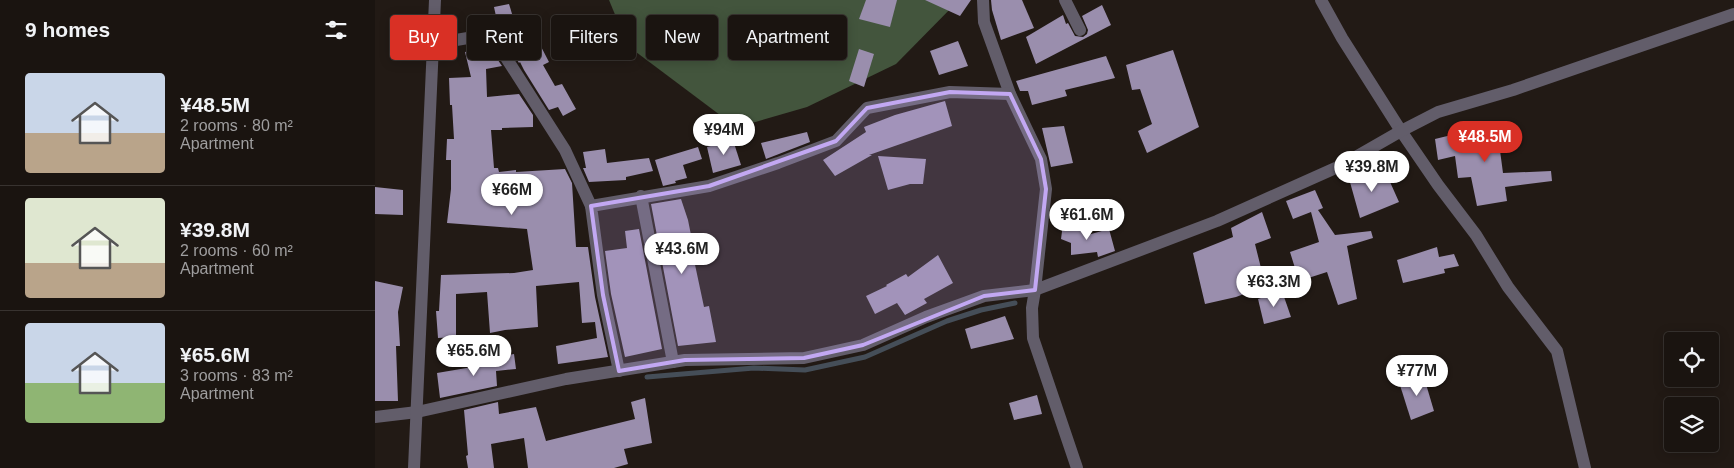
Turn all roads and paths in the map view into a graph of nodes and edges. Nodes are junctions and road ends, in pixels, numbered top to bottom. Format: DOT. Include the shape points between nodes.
graph roads {
  1 [pos="435,0"];
  2 [pos="983,0"];
  3 [pos="1065,0"];
  4 [pos="1321,0"];
  5 [pos="1734,14"];
  6 [pos="434,15"];
  7 [pos="1080,30"];
  8 [pos="457,40"];
  9 [pos="432,60"];
  10 [pos="1010,94"];
  11 [pos="1401,131"];
  12 [pos="641,196"];
  13 [pos="591,206"];
  14 [pos="1035,290"];
  15 [pos="673,362"];
  16 [pos="619,371"];
  17 [pos="417,412"];
  18 [pos="375,417"];
  19 [pos="414,468"];
  20 [pos="1077,468"];
  21 [pos="1585,468"];
  1 -- 6 [label="street"];
  2 -- 10 [label="street" via="984,22"];
  3 -- 7 [label="street"];
  4 -- 11 [label="street"];
  5 -- 11 [label="street" via="1513,90 1438,112"];
  8 -- 13 [label="street" via="491,34 565,150"];
  9 -- 17 [label="street"];
  10 -- 12 [label="street" via="950,92 867,108 836,141 709,186"];
  10 -- 14 [label="street" via="1041,160 1046,189"];
  11 -- 14 [label="street" via="1340,166 1217,221"];
  11 -- 21 [label="street" via="1476,235 1508,287 1557,350"];
  12 -- 13 [label="street"];
  12 -- 15 [label="street"];
  13 -- 16 [label="street" via="603,295"];
  14 -- 15 [label="street" via="985,296 925,317 863,345 804,358"];
  14 -- 20 [label="street" via="1033,338"];
  15 -- 16 [label="street"];
  16 -- 17 [label="street"];
  17 -- 18 [label="street"];
  17 -- 19 [label="street"];
}
